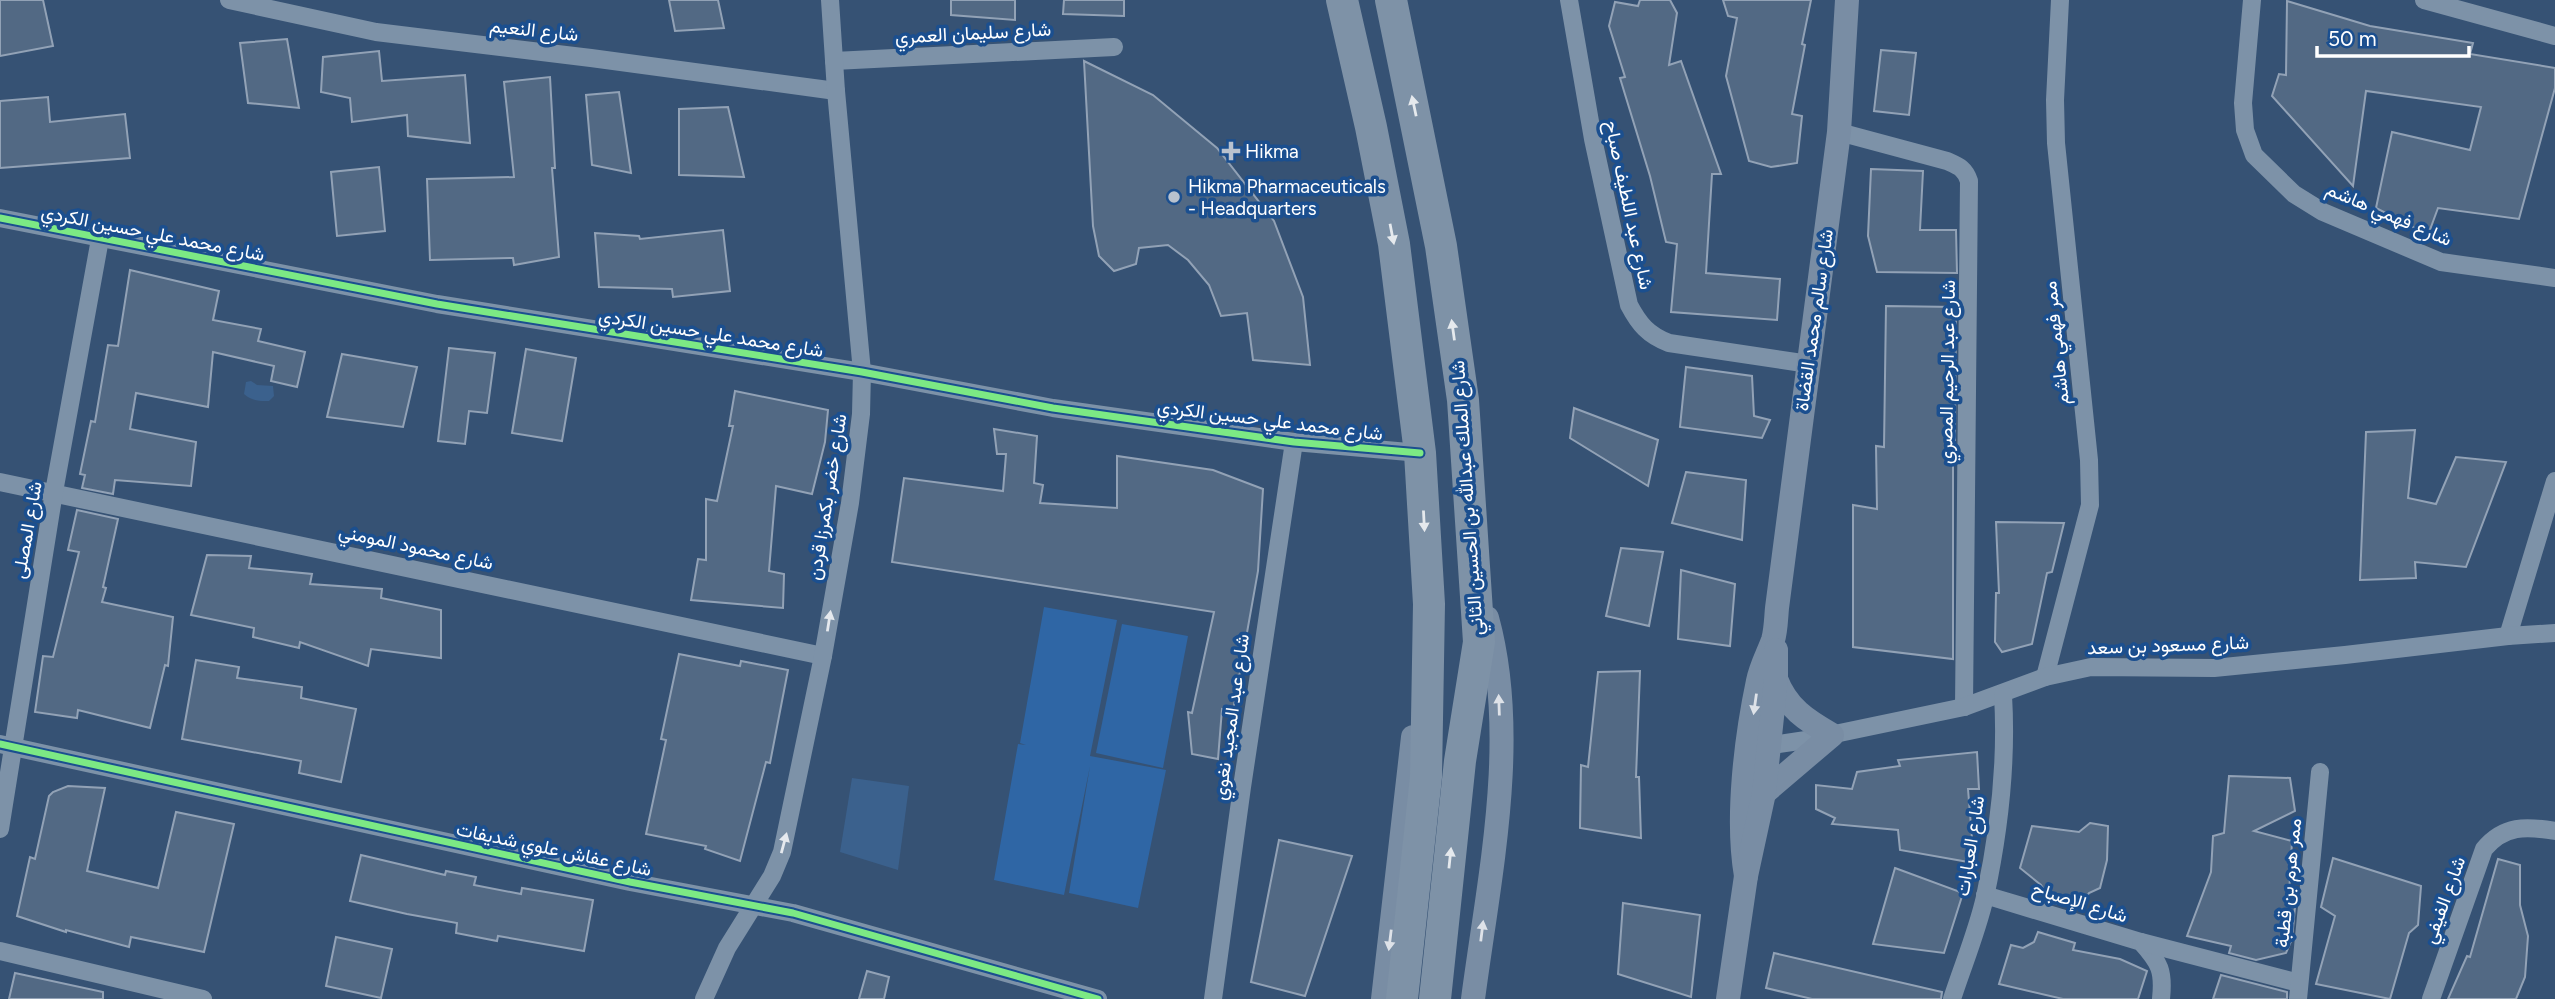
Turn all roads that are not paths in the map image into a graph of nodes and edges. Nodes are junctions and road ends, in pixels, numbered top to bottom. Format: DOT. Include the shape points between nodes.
graph roads {
  1 [pos="229,0"];
  2 [pos="830,0"];
  3 [pos="1342,0"];
  4 [pos="1391,0"];
  5 [pos="1569,0"];
  6 [pos="1847,0"];
  7 [pos="2060,0"];
  8 [pos="2252,0"];
  9 [pos="2429,1"];
  10 [pos="2555,36"];
  11 [pos="1114,47"];
  12 [pos="834,61"];
  13 [pos="836,91"];
  14 [pos="1839,132"];
  15 [pos="0,218"];
  16 [pos="100,239"];
  17 [pos="2555,278"];
  18 [pos="1809,364"];
  19 [pos="862,372"];
  20 [pos="1294,442"];
  21 [pos="1420,453"];
  22 [pos="2555,481"];
  23 [pos="0,482"];
  24 [pos="54,492"];
  25 [pos="1476,578"];
  26 [pos="1429,604"];
  27 [pos="2555,633"];
  28 [pos="2508,636"];
  29 [pos="1773,639"];
  30 [pos="823,656"];
  31 [pos="2045,677"];
  32 [pos="1776,679"];
  33 [pos="2003,695"];
  34 [pos="1964,707"];
  35 [pos="1832,735"];
  36 [pos="6,746"];
  37 [pos="1759,747"];
  38 [pos="2320,772"];
  39 [pos="1763,793"];
  40 [pos="0,829"];
  41 [pos="2555,831"];
  42 [pos="1746,876"];
  43 [pos="1985,895"];
  44 [pos="755,905"];
  45 [pos="2141,943"];
  46 [pos="0,951"];
  47 [pos="2298,991"];
  48 [pos="203,999"];
  49 [pos="704,999"];
  50 [pos="1098,999"];
  51 [pos="1213,999"];
  52 [pos="1382,999"];
  53 [pos="1402,999"];
  54 [pos="1435,999"];
  55 [pos="1473,999"];
  56 [pos="1728,999"];
  57 [pos="1952,999"];
  58 [pos="2161,999"];
  59 [pos="2431,999"];
  1 -- 13 [label="street, شارع النعيم" via="376,32"];
  2 -- 12 [label="street, شارع خضر بكمرزا قردن"];
  3 -- 21 [label="highway, one-way" via="1394,244"];
  25 -- 4 [label="highway, شارع الملك عبدالله بن الحسين الثاني, one-way" via="1463,400 1443,259"];
  5 -- 18 [label="street, شارع عبد اللطيف صباح" via="1593,139 1629,304 1639,323 1652,336 1669,343"];
  6 -- 14 [label="street, شارع سالم محمد القضاة"];
  7 -- 31 [label="street, ممر فهمي هاشم" via="2056,143 2090,460 2090,505"];
  8 -- 17 [label="street, شارع فهمي هاشم" via="2245,130 2254,155 2294,194 2323,212 2441,262"];
  9 -- 10 [label="street"];
  11 -- 12 [label="street, شارع سليمان العمري"];
  12 -- 13 [label="street, شارع خضر بكمرزا قردن"];
  13 -- 19 [label="street, شارع خضر بكمرزا قردن"];
  14 -- 18 [label="street, شارع سالم محمد القضاة"];
  14 -- 34 [label="street, شارع عبد الرحيم المصري" via="1947,161 1961,167 1969,181"];
  15 -- 16 [label="street, شارع محمد علي حسين الكردي"];
  16 -- 19 [label="street, شارع محمد علي حسين الكردي" via="438,304"];
  16 -- 24 [label="street, شارع المصلى"];
  18 -- 29 [label="street, شارع سالم محمد القضاة"];
  19 -- 20 [label="street, شارع محمد علي حسين الكردي" via="1053,408"];
  30 -- 19 [label="street, شارع خضر بكمرزا قردن, one-way" via="858,455"];
  20 -- 21 [label="street, شارع محمد علي حسين الكردي"];
  20 -- 51 [label="street, شارع عبد المجيد نغوي"];
  21 -- 26 [label="highway, one-way"];
  22 -- 28 [label="street"];
  23 -- 24 [label="street, شارع محمود المومني"];
  24 -- 30 [label="street, شارع محمود المومني"];
  24 -- 36 [label="street, شارع المصلى"];
  54 -- 25 [label="highway, شارع الملك عبدالله بن الحسين الثاني, one-way" via="1460,761 1479,642"];
  55 -- 25 [label="street, one-way" via="1499,800 1501,735 1498,670"];
  26 -- 52 [label="street, one-way"];
  26 -- 53 [label="highway" via="1426,777"];
  27 -- 28 [label="street, شارع مسعود بن سعد"];
  28 -- 31 [label="street, شارع مسعود بن سعد" via="2214,668 2091,667"];
  29 -- 32 [label="street, شارع سالم محمد القضاة"];
  29 -- 37 [label="street, شارع سالم محمد القضاة, one-way" via="1758,682"];
  44 -- 30 [label="street, شارع خضر بكمرزا قردن, one-way" via="782,852"];
  31 -- 33 [label="street, شارع مسعود بن سعد"];
  32 -- 35 [label="street" via="1798,714"];
  32 -- 37 [label="street, شارع سالم محمد القضاة"];
  33 -- 34 [label="street, شارع مسعود بن سعد"];
  33 -- 43 [label="street, شارع العبارات" via="2003,771"];
  34 -- 35 [label="street, شارع مسعود بن سعد"];
  35 -- 37 [label="street, شارع مسعود بن سعد"];
  35 -- 39 [label="street"];
  36 -- 40 [label="street, شارع المصلى"];
  36 -- 44 [label="street, شارع عفاش علوي شديفات"];
  37 -- 39 [label="street, شارع سالم محمد القضاة"];
  37 -- 42 [label="street, شارع سالم محمد القضاة" via="1743,827"];
  38 -- 47 [label="street, ممر هرم بن قطبة"];
  39 -- 42 [label="street, شارع سالم محمد القضاة"];
  41 -- 59 [label="street, شارع الفيفي" via="2514,828 2484,849"];
  42 -- 56 [label="street, شارع سالم محمد القضاة"];
  43 -- 45 [label="street, شارع الإصباح"];
  43 -- 57 [label="street, شارع العبارات"];
  44 -- 49 [label="street, شارع خضر بكمرزا قردن" via="727,948"];
  44 -- 50 [label="street, شارع عفاش علوي شديفات"];
  45 -- 47 [label="street"];
  45 -- 58 [label="street, شارع الإصباح" via="2161,968"];
  46 -- 48 [label="street"];
}
